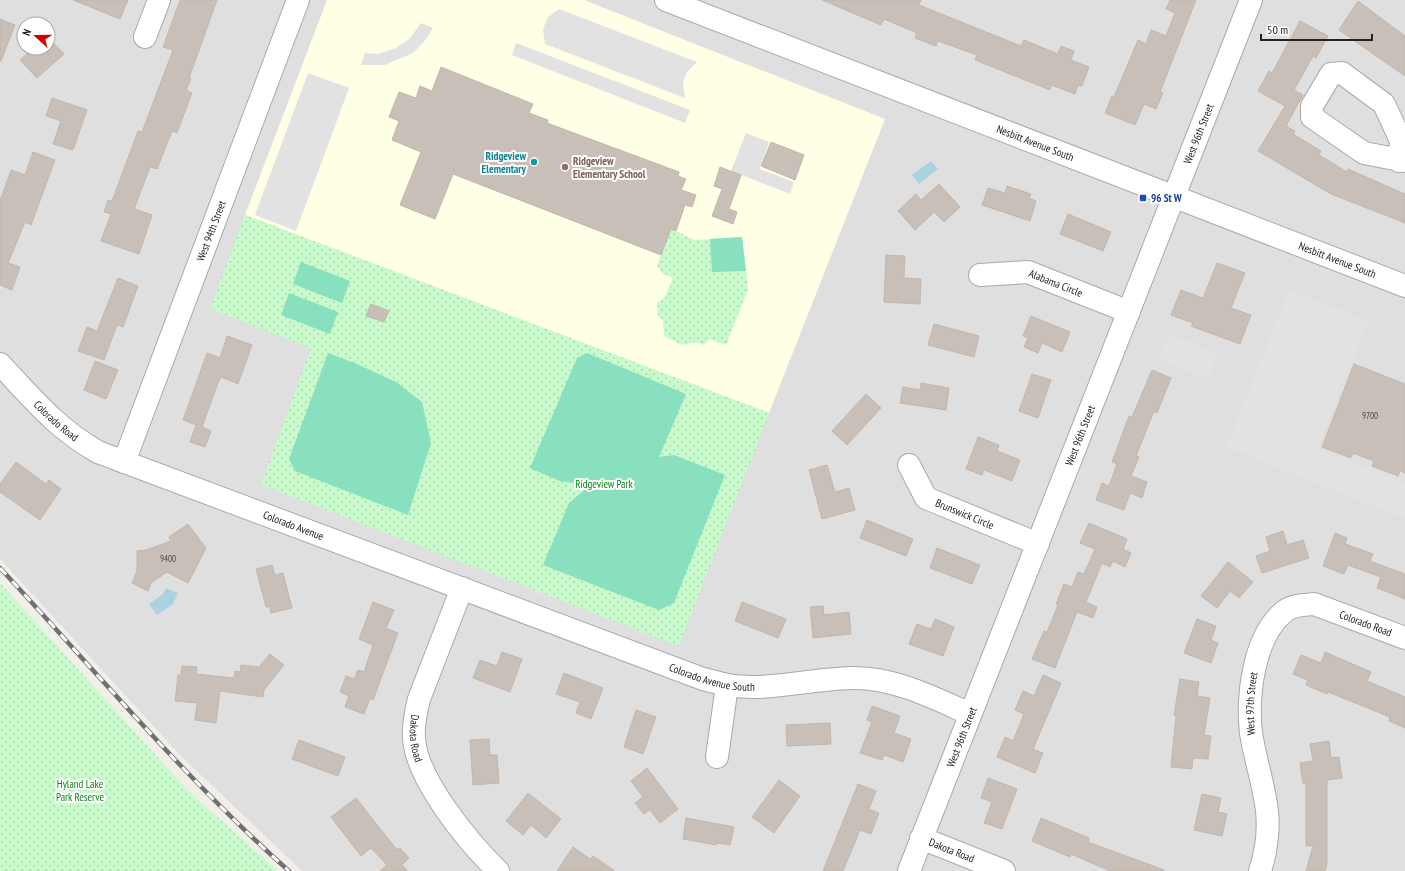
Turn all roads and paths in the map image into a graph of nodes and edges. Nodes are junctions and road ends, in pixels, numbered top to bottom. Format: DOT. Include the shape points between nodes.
graph roads {
  1 [pos="159,0"];
  2 [pos="298,0"];
  3 [pos="666,0"];
  4 [pos="1251,0"];
  5 [pos="145,37"];
  6 [pos="1174,197"];
  7 [pos="980,275"];
  8 [pos="1405,286"];
  9 [pos="1129,312"];
  10 [pos="0,364"];
  11 [pos="124,462"];
  12 [pos="909,465"];
  13 [pos="1038,544"];
  14 [pos="462,588"];
  15 [pos="1327,608"];
  16 [pos="1405,638"];
  17 [pos="727,685"];
  18 [pos="970,714"];
  19 [pos="717,757"];
  20 [pos="922,838"];
  21 [pos="498,871"];
  22 [pos="909,871"];
  23 [pos="1004,871"];
  24 [pos="1260,871"];
  1 -- 5 [label="street"];
  2 -- 11 [label="street, West 94th Street"];
  3 -- 6 [label="street, Nesbitt Avenue South"];
  4 -- 6 [label="street, West 96th Street"];
  6 -- 8 [label="street, Nesbitt Avenue South"];
  6 -- 9 [label="street, West 96th Street"];
  7 -- 9 [label="street, Alabama Circle" via="1028,272"];
  9 -- 13 [label="street, West 96th Street"];
  10 -- 11 [label="street, Colorado Road" via="54,422 70,435 98,452"];
  11 -- 14 [label="street, Colorado Avenue"];
  12 -- 13 [label="street, Brunswick Circle" via="926,498"];
  13 -- 18 [label="street, West 96th Street"];
  14 -- 17 [label="street, Colorado Avenue South" via="703,679"];
  14 -- 21 [label="street, Dakota Road" via="419,699 414,738 426,776 453,820"];
  15 -- 16 [label="street, Colorado Road"];
  15 -- 24 [label="street, West 97th Street" via="1314,604 1299,605 1286,610 1267,633 1252,681 1252,734 1267,812 1267,836"];
  17 -- 18 [label="street, Colorado Avenue South" via="767,686 855,678 883,680"];
  17 -- 19 [label="street"];
  18 -- 20 [label="street, West 96th Street"];
  20 -- 22 [label="street, West 96th Street"];
  20 -- 23 [label="street, Dakota Road"];
}
